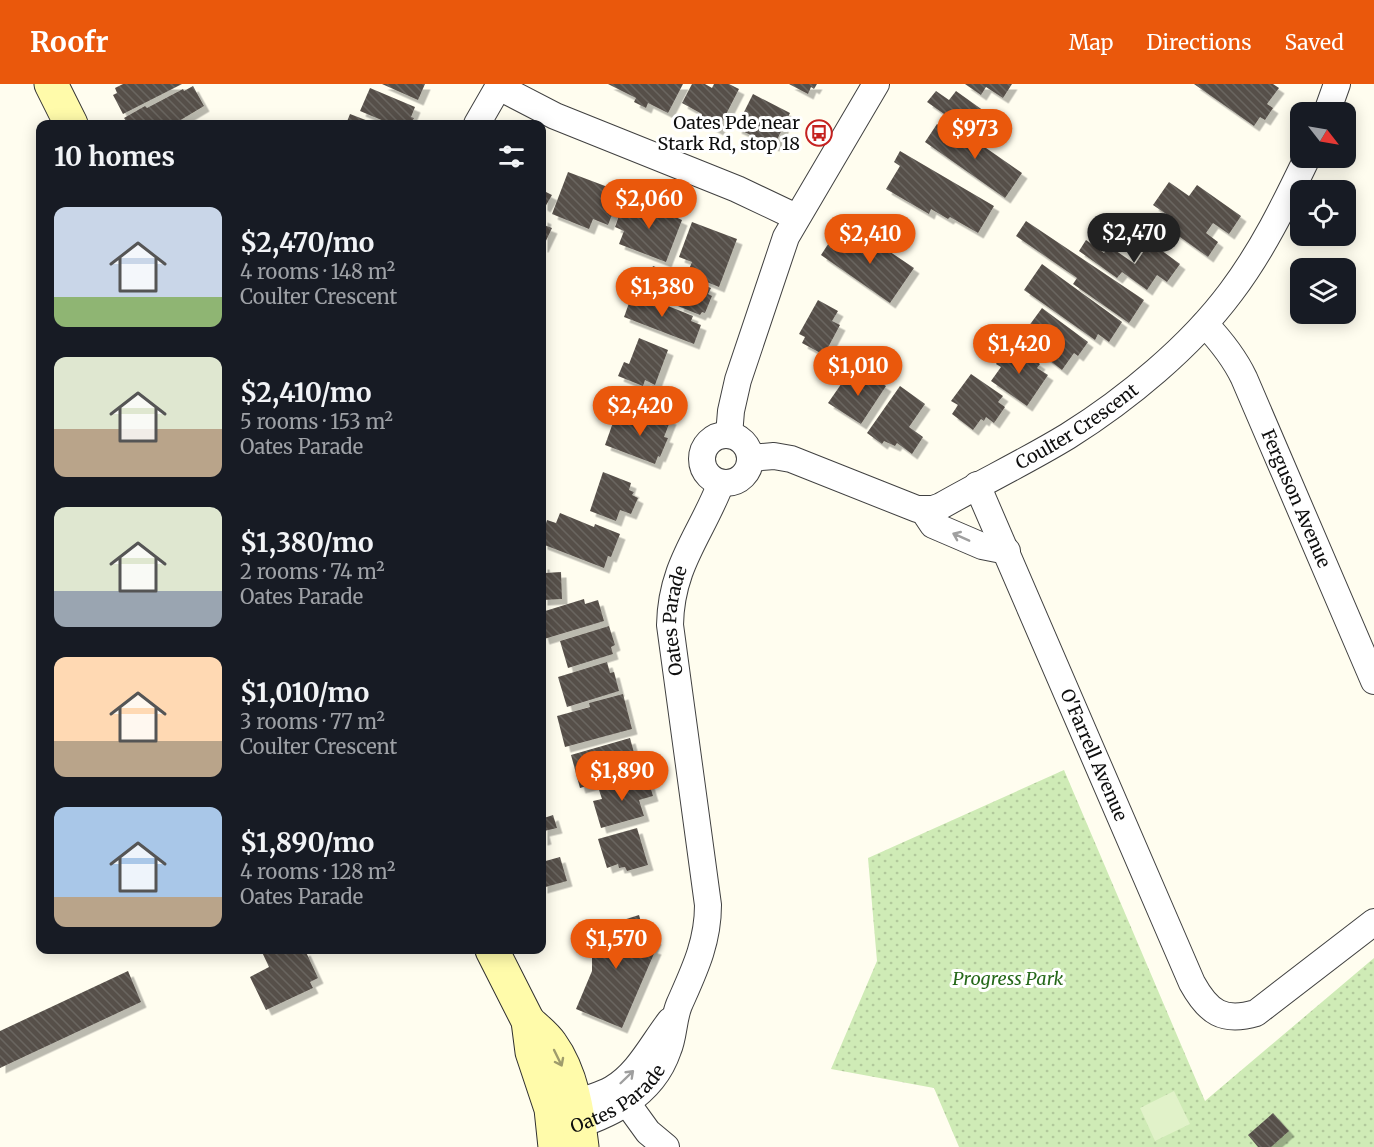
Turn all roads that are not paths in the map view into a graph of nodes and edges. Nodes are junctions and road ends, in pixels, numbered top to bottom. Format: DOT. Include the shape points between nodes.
graph roads {
  1 [pos="51,84"];
  2 [pos="876,84"];
  3 [pos="1337,84"];
  4 [pos="500,86"];
  5 [pos="1331,102"];
  6 [pos="69,120"];
  7 [pos="479,120"];
  8 [pos="1302,168"];
  9 [pos="796,217"];
  10 [pos="1205,324"];
  11 [pos="729,435"];
  12 [pos="751,458"];
  13 [pos="721,483"];
  14 [pos="977,485"];
  15 [pos="923,510"];
  16 [pos="1007,551"];
  17 [pos="1374,681"];
  18 [pos="1374,922"];
  19 [pos="494,954"];
  20 [pos="676,1014"];
  21 [pos="627,1103"];
  22 [pos="566,1127"];
  23 [pos="666,1147"];
  1 -- 6 [label="main road"];
  2 -- 9 [label="street"];
  3 -- 5 [label="street"];
  4 -- 7 [label="street"];
  4 -- 9 [label="street" via="555,116 737,189"];
  8 -- 10 [label="street, Coulter Crescent" via="1256,256"];
  9 -- 11 [label="street" via="778,257 738,380"];
  10 -- 14 [label="street, Coulter Crescent" via="1102,414"];
  10 -- 17 [label="street, Ferguson Avenue" via="1240,370"];
  11 -- 12 [label="street" via="742,440"];
  11 -- 13 [label="street" via="713,438 703,451 707,474"];
  12 -- 13 [label="street" via="742,478"];
  12 -- 15 [label="street" via="791,459"];
  13 -- 20 [label="street, Oates Parade" via="681,566 670,608 708,920 705,944"];
  14 -- 15 [label="street, Coulter Crescent" via="941,506"];
  14 -- 16 [label="street, O'Farrell Avenue"];
  16 -- 15 [label="street, one-way" via="982,546 933,525"];
  16 -- 18 [label="street, O'Farrell Avenue" via="1192,983 1207,1005 1234,1018 1256,1013"];
  19 -- 22 [label="main road" via="528,1021 551,1044 561,1062"];
  20 -- 21 [label="street, Oates Parade" via="669,1049 661,1065 643,1090"];
  22 -- 20 [label="street, Oates Parade, one-way" via="602,1094 623,1081"];
  21 -- 22 [label="street, Oates Parade" via="601,1118"];
  21 -- 23 [label="street" via="648,1132"];
}
